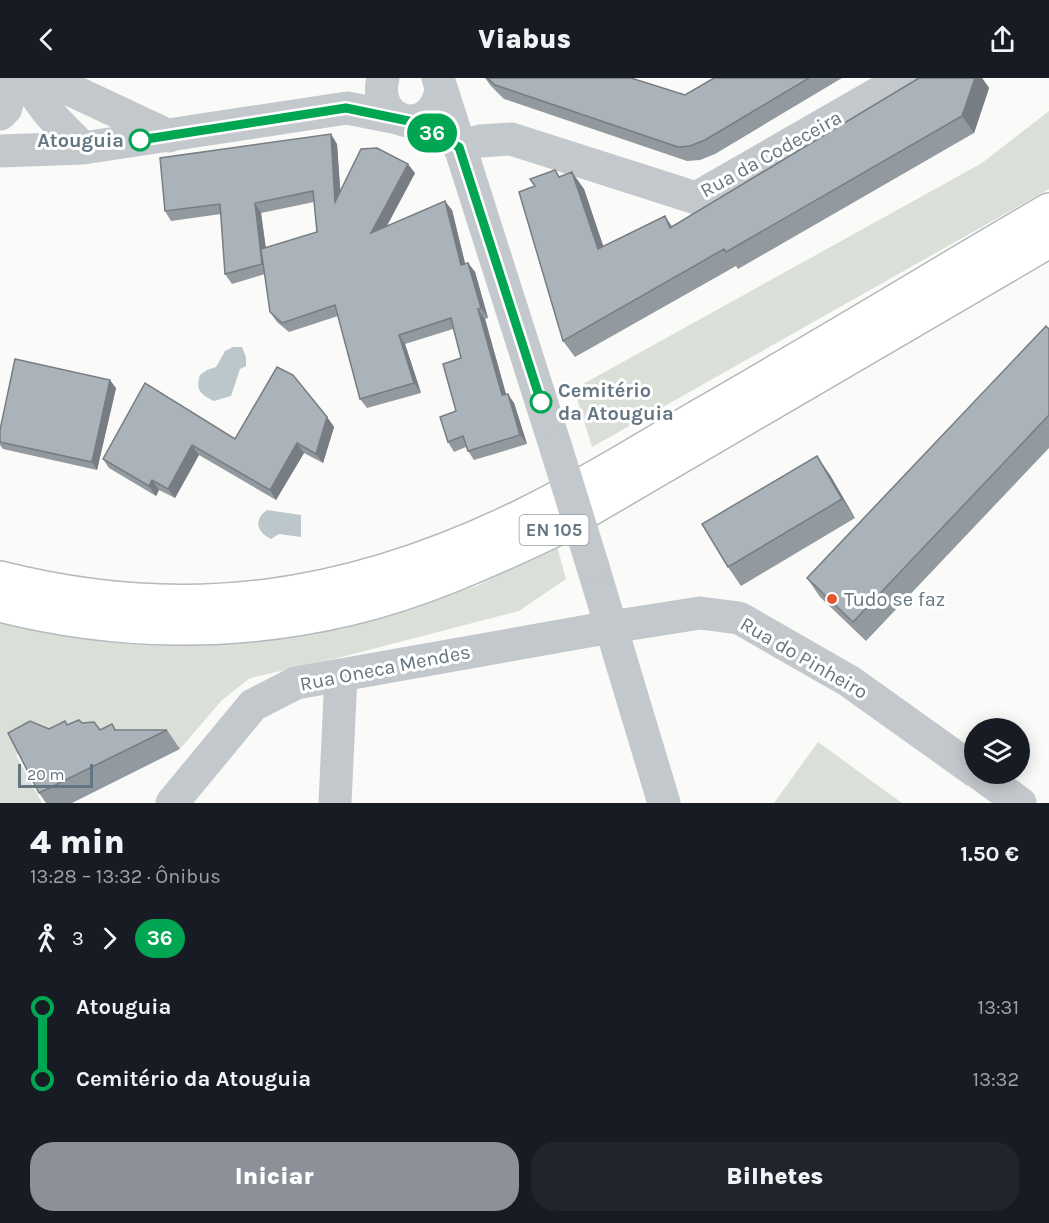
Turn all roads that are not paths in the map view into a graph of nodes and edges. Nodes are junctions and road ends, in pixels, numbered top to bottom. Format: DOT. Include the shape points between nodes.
graph roads {
  1 [pos="13,78"];
  2 [pos="28,78"];
  3 [pos="383,78"];
  4 [pos="905,78"];
  5 [pos="440,83"];
  6 [pos="61,84"];
  7 [pos="346,108"];
  8 [pos="0,114"];
  9 [pos="404,120"];
  10 [pos="169,136"];
  11 [pos="459,147"];
  12 [pos="83,148"];
  13 [pos="0,151"];
  14 [pos="1049,210"];
  15 [pos="1049,241"];
  16 [pos="0,578"];
  17 [pos="0,605"];
  18 [pos="611,627"];
  19 [pos="341,675"];
  20 [pos="964,763"];
  21 [pos="994,784"];
  22 [pos="172,803"];
  23 [pos="335,803"];
  24 [pos="664,803"];
  25 [pos="1020,803"];
  1 -- 8 [label="street" via="6,108"];
  2 -- 12 [label="street" via="56,121"];
  3 -- 7 [label="street"];
  3 -- 9 [label="street" via="382,101 388,111"];
  4 -- 11 [label="street, Rua da Codeceira" via="696,198 511,139"];
  5 -- 9 [label="street" via="439,101 433,112 422,119"];
  5 -- 11 [label="street"];
  6 -- 10 [label="street"];
  6 -- 12 [label="street" via="78,113"];
  7 -- 9 [label="street"];
  7 -- 10 [label="street"];
  9 -- 11 [label="street"];
  10 -- 12 [label="street"];
  11 -- 18 [label="street, bridge"];
  12 -- 13 [label="street"];
  14 -- 16 [label="highway, EN 105" via="554,500 473,538 387,571 303,591 212,602 158,603 74,594"];
  15 -- 17 [label="highway, EN 105" via="556,529 472,568 409,591 306,618 234,627 113,626"];
  18 -- 19 [label="street, Rua Oneca Mendes"];
  18 -- 20 [label="street, Rua do Pinheiro" via="700,613 739,618 849,681"];
  18 -- 24 [label="street"];
  19 -- 22 [label="street, Rua Oneca Mendes" via="297,683 253,705"];
  19 -- 23 [label="street"];
  21 -- 25 [label="street"];
}
